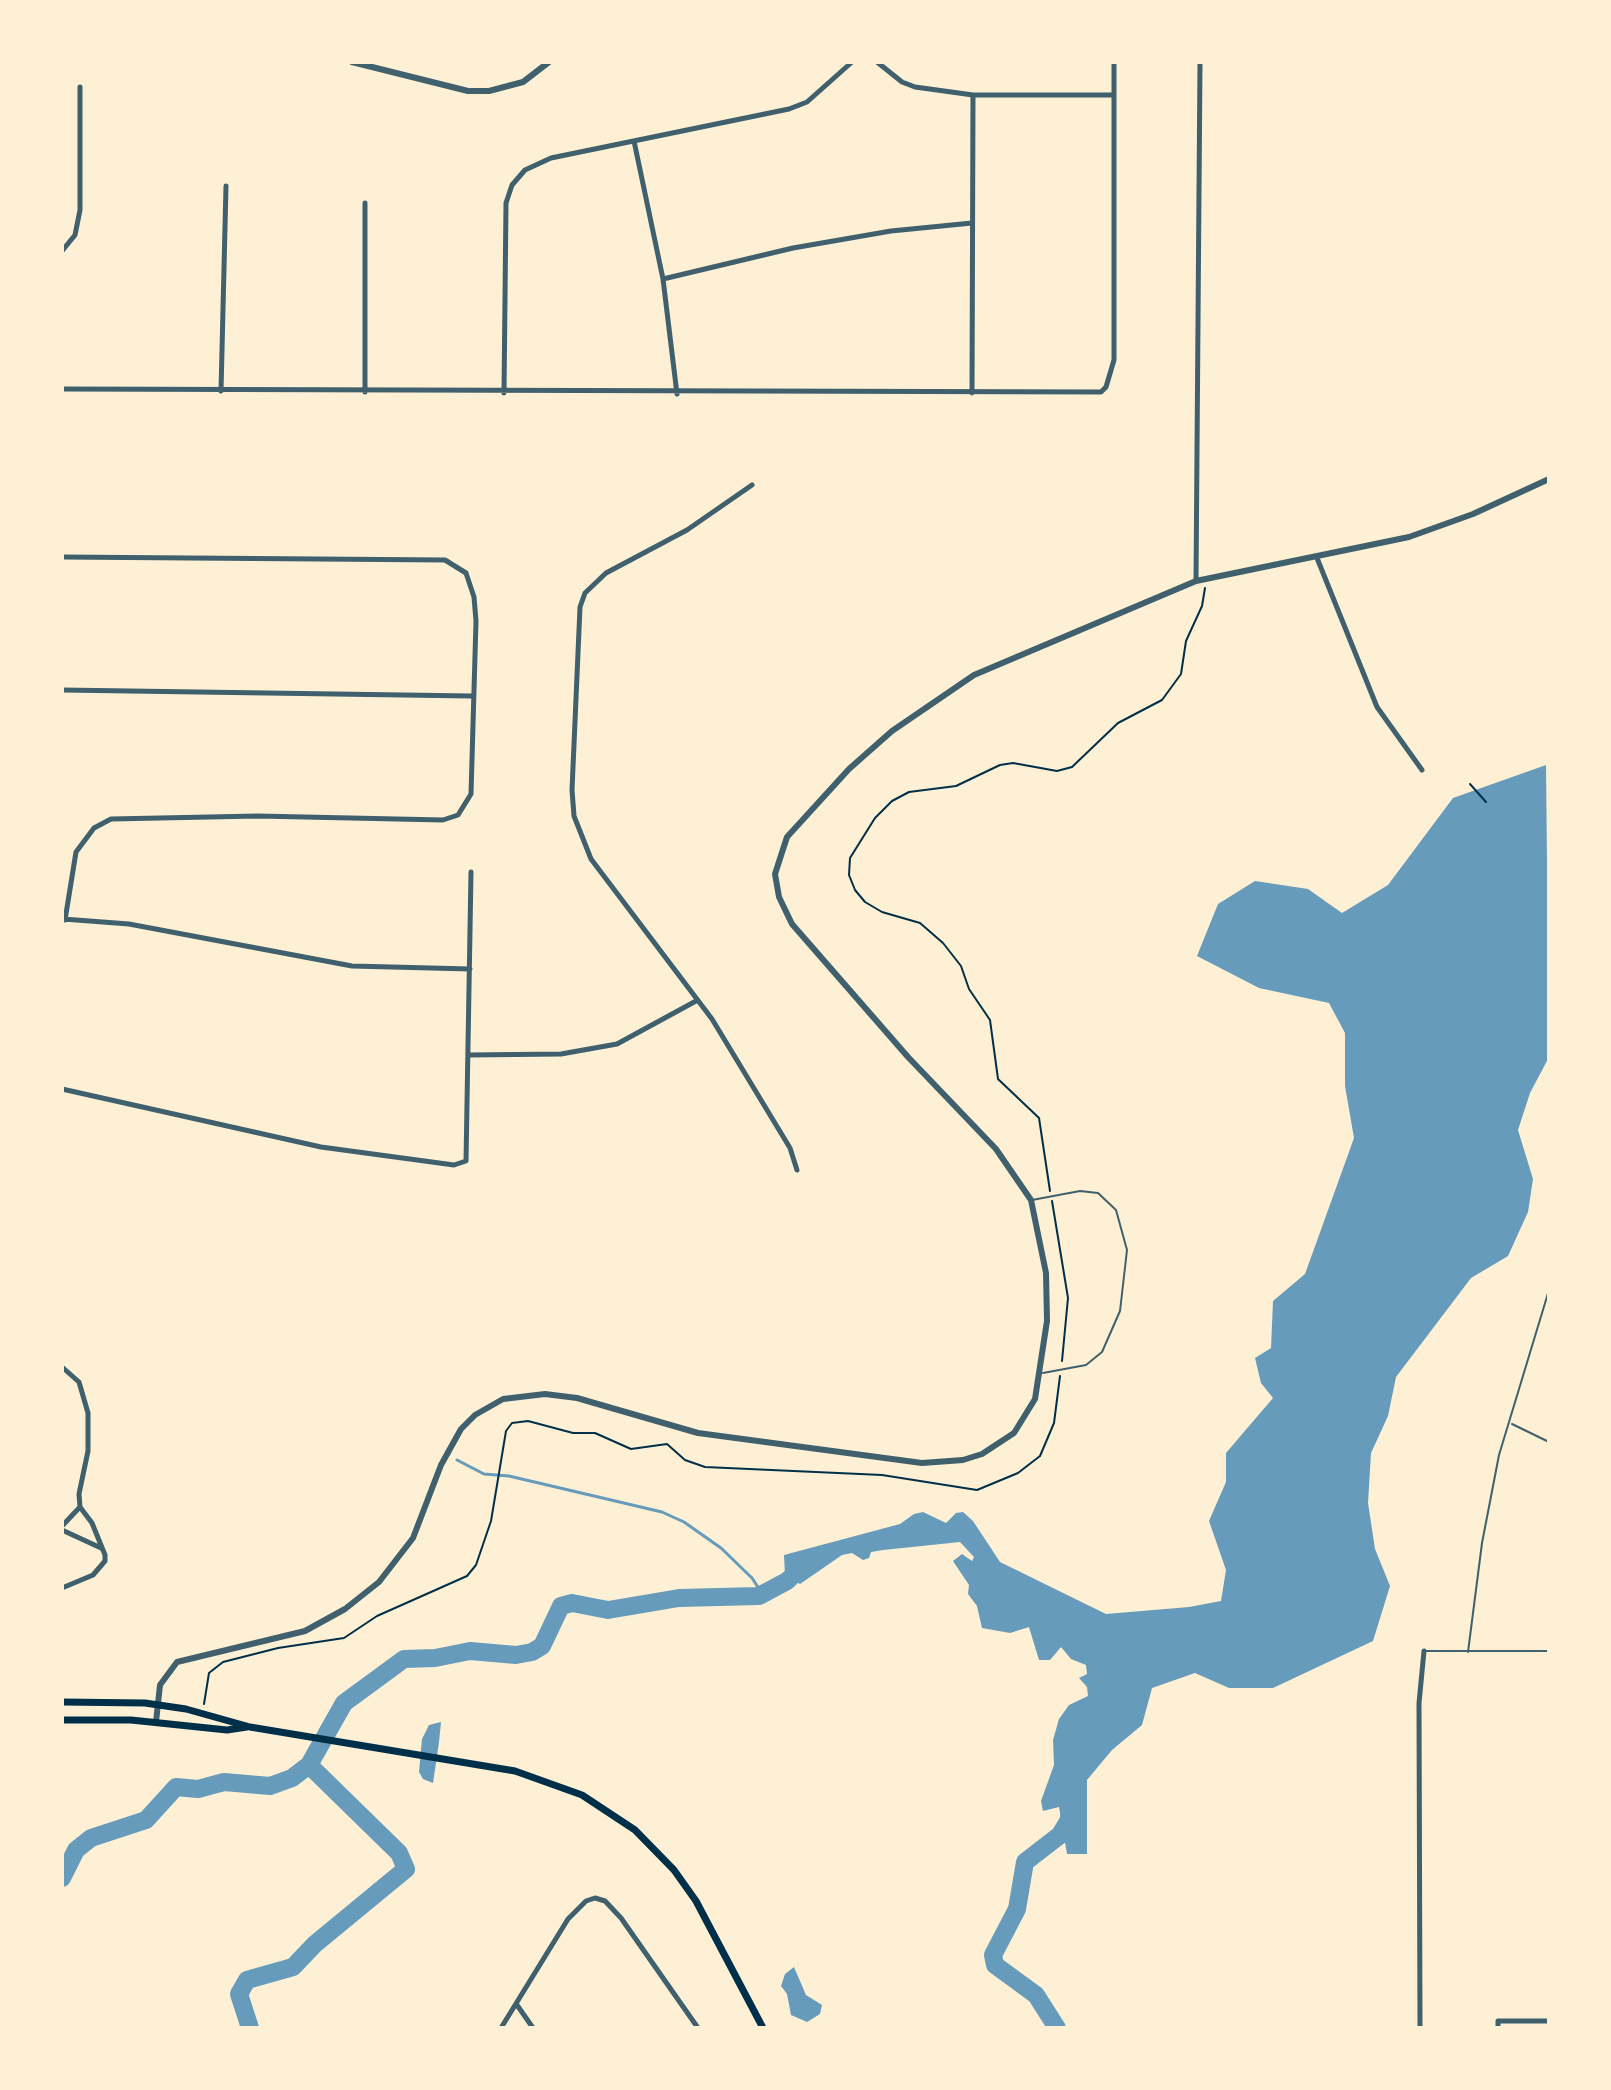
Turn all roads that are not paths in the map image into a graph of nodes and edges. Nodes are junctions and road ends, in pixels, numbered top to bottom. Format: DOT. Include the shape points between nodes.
graph roads {
  1 [pos="352,62"];
  2 [pos="549,62"];
  3 [pos="852,62"];
  4 [pos="877,62"];
  5 [pos="1114,62"];
  6 [pos="1200,62"];
  7 [pos="80,87"];
  8 [pos="973,95"];
  9 [pos="1114,95"];
  10 [pos="634,141"];
  11 [pos="226,186"];
  12 [pos="365,203"];
  13 [pos="972,223"];
  14 [pos="62,251"];
  15 [pos="663,279"];
  16 [pos="62,389"];
  17 [pos="221,391"];
  18 [pos="365,392"];
  19 [pos="504,393"];
  20 [pos="972,393"];
  21 [pos="677,394"];
  22 [pos="1549,479"];
  23 [pos="752,485"];
  24 [pos="62,557"];
  25 [pos="1317,558"];
  26 [pos="1196,581"];
  27 [pos="62,690"];
  28 [pos="471,696"];
  29 [pos="1422,770"];
  30 [pos="471,872"];
  31 [pos="63,920"];
  32 [pos="470,969"];
  33 [pos="697,1000"];
  34 [pos="469,1055"];
  35 [pos="62,1089"];
  36 [pos="797,1170"];
  37 [pos="1031,1200"];
  38 [pos="1549,1290"];
  39 [pos="62,1367"];
  40 [pos="1042,1373"];
  41 [pos="1511,1423"];
  42 [pos="1549,1442"];
  43 [pos="80,1507"];
  44 [pos="62,1528"];
  45 [pos="103,1550"];
  46 [pos="62,1588"];
  47 [pos="1424,1651"];
  48 [pos="1549,1651"];
  49 [pos="1468,1652"];
  50 [pos="62,1702"];
  51 [pos="157,1704"];
  52 [pos="62,1720"];
  53 [pos="156,1722"];
  54 [pos="250,1727"];
  55 [pos="517,2005"];
  56 [pos="1549,2021"];
  57 [pos="1498,2025"];
  58 [pos="501,2028"];
  59 [pos="533,2028"];
  60 [pos="698,2028"];
  61 [pos="763,2028"];
  62 [pos="1420,2028"];
  1 -- 2 [label="street" via="468,91 489,91 523,82"];
  3 -- 10 [label="street" via="807,102 789,109"];
  4 -- 8 [label="street" via="915,87"];
  5 -- 9 [label="street"];
  6 -- 26 [label="street"];
  7 -- 14 [label="street" via="80,210 75,235"];
  8 -- 9 [label="street"];
  8 -- 13 [label="street"];
  9 -- 20 [label="street" via="1114,360 1106,387 1092,395"];
  10 -- 15 [label="street"];
  10 -- 19 [label="street" via="539,162 512,185 506,203"];
  11 -- 17 [label="street"];
  12 -- 18 [label="street"];
  13 -- 15 [label="street" via="793,248"];
  13 -- 20 [label="street"];
  15 -- 21 [label="street"];
  16 -- 17 [label="street"];
  17 -- 18 [label="street"];
  18 -- 19 [label="street"];
  19 -- 21 [label="street"];
  20 -- 21 [label="street"];
  22 -- 25 [label="street" via="1448,524"];
  23 -- 33 [label="street" via="687,530 606,573 591,585 580,607 572,730 574,816 604,880"];
  24 -- 28 [label="street" via="452,562 466,573 474,597"];
  25 -- 26 [label="street"];
  25 -- 29 [label="street" via="1377,707"];
  26 -- 37 [label="street" via="950,689 849,769 787,837 777,862 779,897 792,924 996,1149"];
  27 -- 28 [label="street"];
  28 -- 31 [label="street" via="471,794 458,815 443,820 111,819 94,828 76,852"];
  30 -- 32 [label="street"];
  31 -- 32 [label="street" via="129,924 352,966"];
  32 -- 34 [label="street"];
  33 -- 34 [label="street" via="617,1044 561,1054"];
  33 -- 36 [label="street" via="751,1080"];
  34 -- 35 [label="street" via="466,1161 454,1165 321,1147"];
  37 -- 40 [label="street" via="1046,1273"];
  37 -- 40 [label="lane" via="1080,1191 1107,1198 1121,1221 1127,1250 1120,1311 1108,1343 1086,1365"];
  38 -- 41 [label="lane"];
  39 -- 43 [label="street" via="79,1382 88,1413"];
  40 -- 51 [label="street" via="1035,1399 1014,1433 982,1454 944,1462 737,1440 657,1424 567,1397 534,1394 503,1399 461,1429 404,1554 366,1594 305,1631 177,1662 164,1675"];
  41 -- 42 [label="lane"];
  41 -- 49 [label="lane" via="1487,1514"];
  43 -- 44 [label="street"];
  43 -- 45 [label="street"];
  44 -- 45 [label="street"];
  45 -- 46 [label="street" via="105,1561 93,1575"];
  47 -- 49 [label="lane"];
  47 -- 62 [label="street" via="1419,1703"];
  48 -- 49 [label="lane"];
  50 -- 51 [label="main road"];
  51 -- 53 [label="street"];
  51 -- 54 [label="main road"];
  52 -- 53 [label="main road"];
  53 -- 54 [label="main road" via="227,1730"];
  54 -- 61 [label="main road" via="539,1777 582,1795 635,1830 663,1857 696,1901"];
  55 -- 58 [label="street"];
  55 -- 59 [label="street"];
  55 -- 60 [label="street" via="568,1919 595,1898 621,1918"];
  56 -- 57 [label="street"];
}
